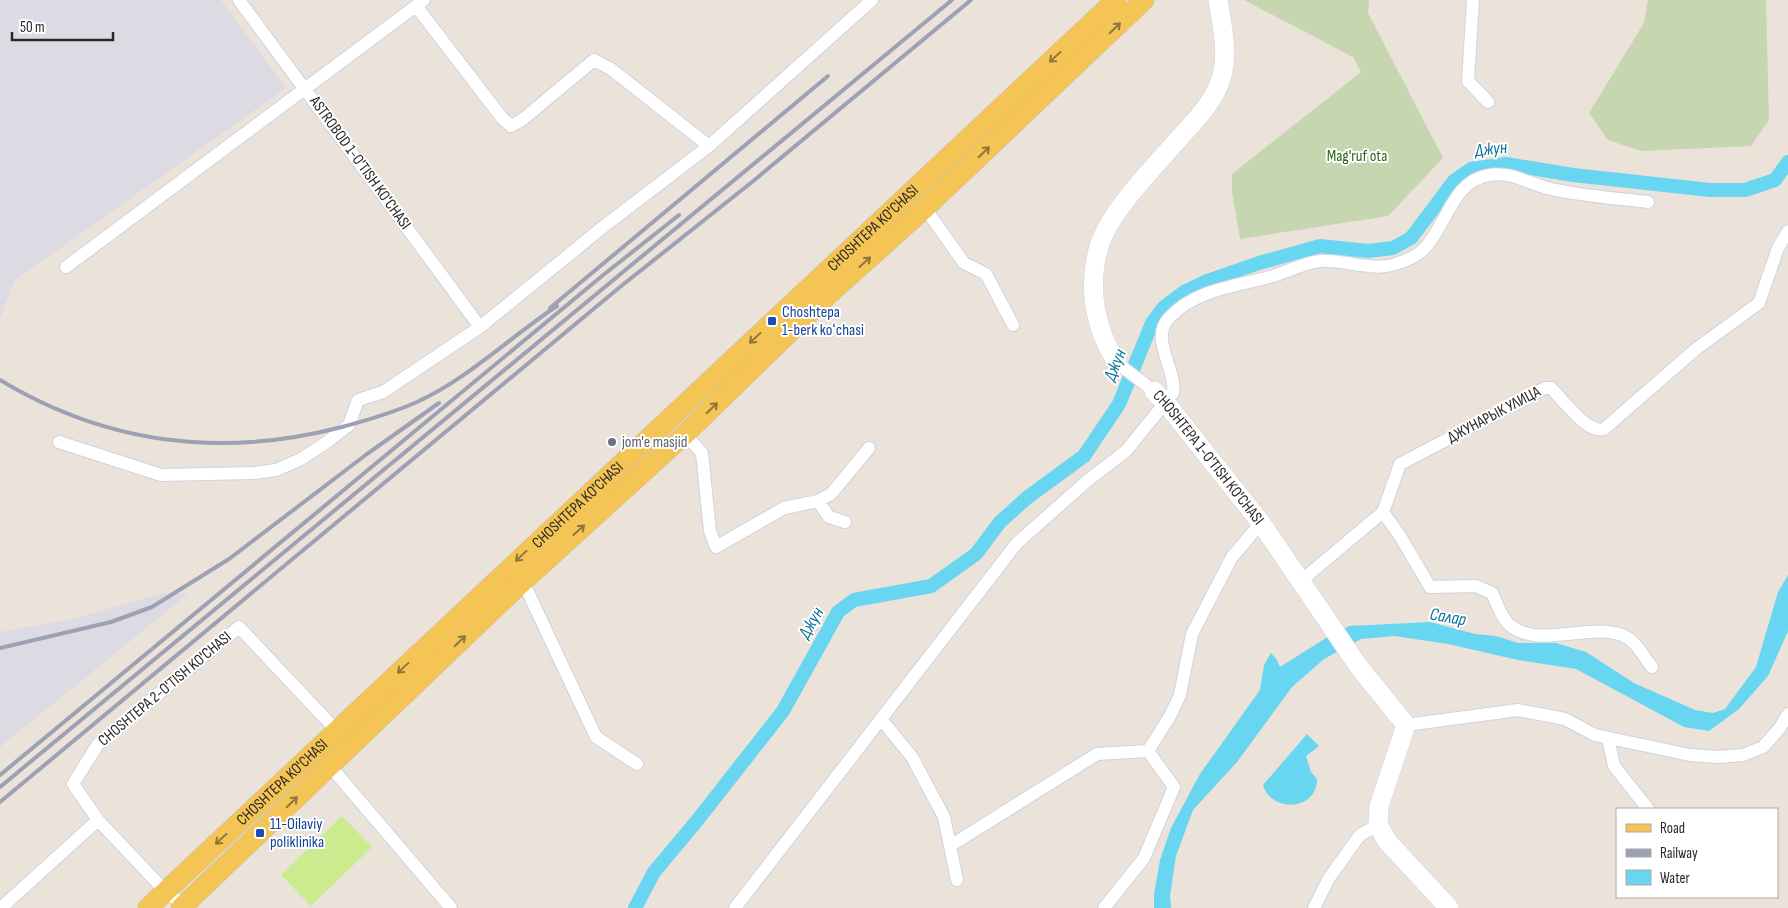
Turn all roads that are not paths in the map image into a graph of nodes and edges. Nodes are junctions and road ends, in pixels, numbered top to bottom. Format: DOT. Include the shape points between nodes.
graph roads {
  1 [pos="239,0"];
  2 [pos="872,0"];
  3 [pos="1116,0"];
  4 [pos="1144,0"];
  5 [pos="1218,0"];
  6 [pos="1473,0"];
  7 [pos="420,3"];
  8 [pos="1079,36"];
  9 [pos="1095,47"];
  10 [pos="306,88"];
  11 [pos="1488,102"];
  12 [pos="709,146"];
  13 [pos="1648,202"];
  14 [pos="925,208"];
  15 [pos="1788,231"];
  16 [pos="66,267"];
  17 [pos="1013,325"];
  18 [pos="480,327"];
  19 [pos="1117,363"];
  20 [pos="1160,396"];
  21 [pos="685,434"];
  22 [pos="59,442"];
  23 [pos="868,448"];
  24 [pos="818,501"];
  25 [pos="1383,512"];
  26 [pos="845,522"];
  27 [pos="1261,523"];
  28 [pos="1302,580"];
  29 [pos="519,584"];
  30 [pos="1652,667"];
  31 [pos="1788,714"];
  32 [pos="881,719"];
  33 [pos="1406,726"];
  34 [pos="336,730"];
  35 [pos="1608,738"];
  36 [pos="1148,751"];
  37 [pos="637,764"];
  38 [pos="330,766"];
  39 [pos="1647,808"];
  40 [pos="98,820"];
  41 [pos="1378,825"];
  42 [pos="950,846"];
  43 [pos="957,880"];
  44 [pos="165,891"];
  45 [pos="185,907"];
  46 [pos="2,908"];
  47 [pos="148,908"];
  48 [pos="451,908"];
  49 [pos="735,908"];
  50 [pos="1104,908"];
  51 [pos="1314,908"];
  52 [pos="1449,908"];
  1 -- 10 [label="street, ASTROBOD 1-O'TISH KO'CHASI"];
  2 -- 12 [label="street"];
  3 -- 8 [label="main road, CHOSHTEPA KO'CHASI"];
  9 -- 4 [label="main road, CHOSHTEPA KO'CHASI, one-way"];
  5 -- 19 [label="street, CHOSHTEPA 1-O'TISH KO'CHASI" via="1225,48 1221,78 1210,103 1134,188 1099,246 1094,305 1104,343"];
  6 -- 11 [label="street" via="1468,80"];
  7 -- 10 [label="street"];
  7 -- 12 [label="street" via="502,118 512,126 594,60 610,68"];
  8 -- 9 [label="main road"];
  8 -- 34 [label="main road, CHOSHTEPA KO'CHASI, one-way"];
  14 -- 9 [label="main road, CHOSHTEPA KO'CHASI, one-way"];
  10 -- 16 [label="street"];
  10 -- 18 [label="street, ASTROBOD 1-O'TISH KO'CHASI"];
  12 -- 18 [label="street" via="602,227"];
  13 -- 20 [label="street" via="1548,188 1505,174 1473,179 1463,187 1424,249 1410,259 1393,266 1321,261 1220,288 1188,303 1168,318 1162,333 1163,347 1175,383 1172,393"];
  14 -- 17 [label="street" via="964,263 986,274"];
  21 -- 14 [label="main road, CHOSHTEPA KO'CHASI, one-way" via="828,295"];
  15 -- 25 [label="street, ДЖУНАРЫК УЛИЦА" via="1778,248 1760,303 1696,349 1604,429 1590,428 1552,388 1545,388 1400,464"];
  18 -- 22 [label="street" via="383,392 358,400 349,425 301,459 276,470 161,475"];
  19 -- 20 [label="street, CHOSHTEPA 1-O'TISH KO'CHASI"];
  20 -- 27 [label="street, CHOSHTEPA 1-O'TISH KO'CHASI"];
  20 -- 32 [label="street" via="1126,452 1087,481 1017,543"];
  21 -- 24 [label="street" via="702,453 710,531 716,547 784,508"];
  29 -- 21 [label="main road, CHOSHTEPA KO'CHASI, one-way"];
  23 -- 24 [label="street" via="831,494"];
  24 -- 26 [label="street" via="829,517"];
  25 -- 28 [label="street"];
  25 -- 30 [label="street" via="1430,586 1476,586 1492,593 1512,628 1532,635 1615,633 1629,638"];
  27 -- 28 [label="street, CHOSHTEPA 1-O'TISH KO'CHASI"];
  27 -- 36 [label="street" via="1232,557 1192,634 1180,694"];
  28 -- 33 [label="street, CHOSHTEPA 1-O'TISH KO'CHASI" via="1360,667"];
  29 -- 37 [label="street" via="527,590 596,737"];
  38 -- 29 [label="main road, CHOSHTEPA KO'CHASI, one-way"];
  31 -- 35 [label="street" via="1763,746 1743,755 1690,755"];
  32 -- 42 [label="street" via="912,757 944,816"];
  32 -- 49 [label="street"];
  33 -- 35 [label="street" via="1518,710 1565,719 1595,736"];
  33 -- 41 [label="street" via="1379,806"];
  34 -- 40 [label="street, CHOSHTEPA 2-O'TISH KO'CHASI" via="239,627 98,744 72,784"];
  34 -- 44 [label="main road, CHOSHTEPA KO'CHASI, one-way"];
  35 -- 39 [label="street" via="1614,766"];
  36 -- 42 [label="street" via="1097,754"];
  36 -- 50 [label="street" via="1174,787 1144,858"];
  45 -- 38 [label="main road, CHOSHTEPA KO'CHASI, one-way"];
  38 -- 48 [label="street"];
  40 -- 44 [label="street, CHOSHTEPA 2-O'TISH KO'CHASI"];
  40 -- 46 [label="street"];
  41 -- 51 [label="street" via="1360,835 1329,878"];
  41 -- 52 [label="street" via="1387,841"];
  42 -- 43 [label="street"];
  44 -- 45 [label="street, CHOSHTEPA 2-O'TISH KO'CHASI"];
  44 -- 47 [label="main road, CHOSHTEPA KO'CHASI"];
}
